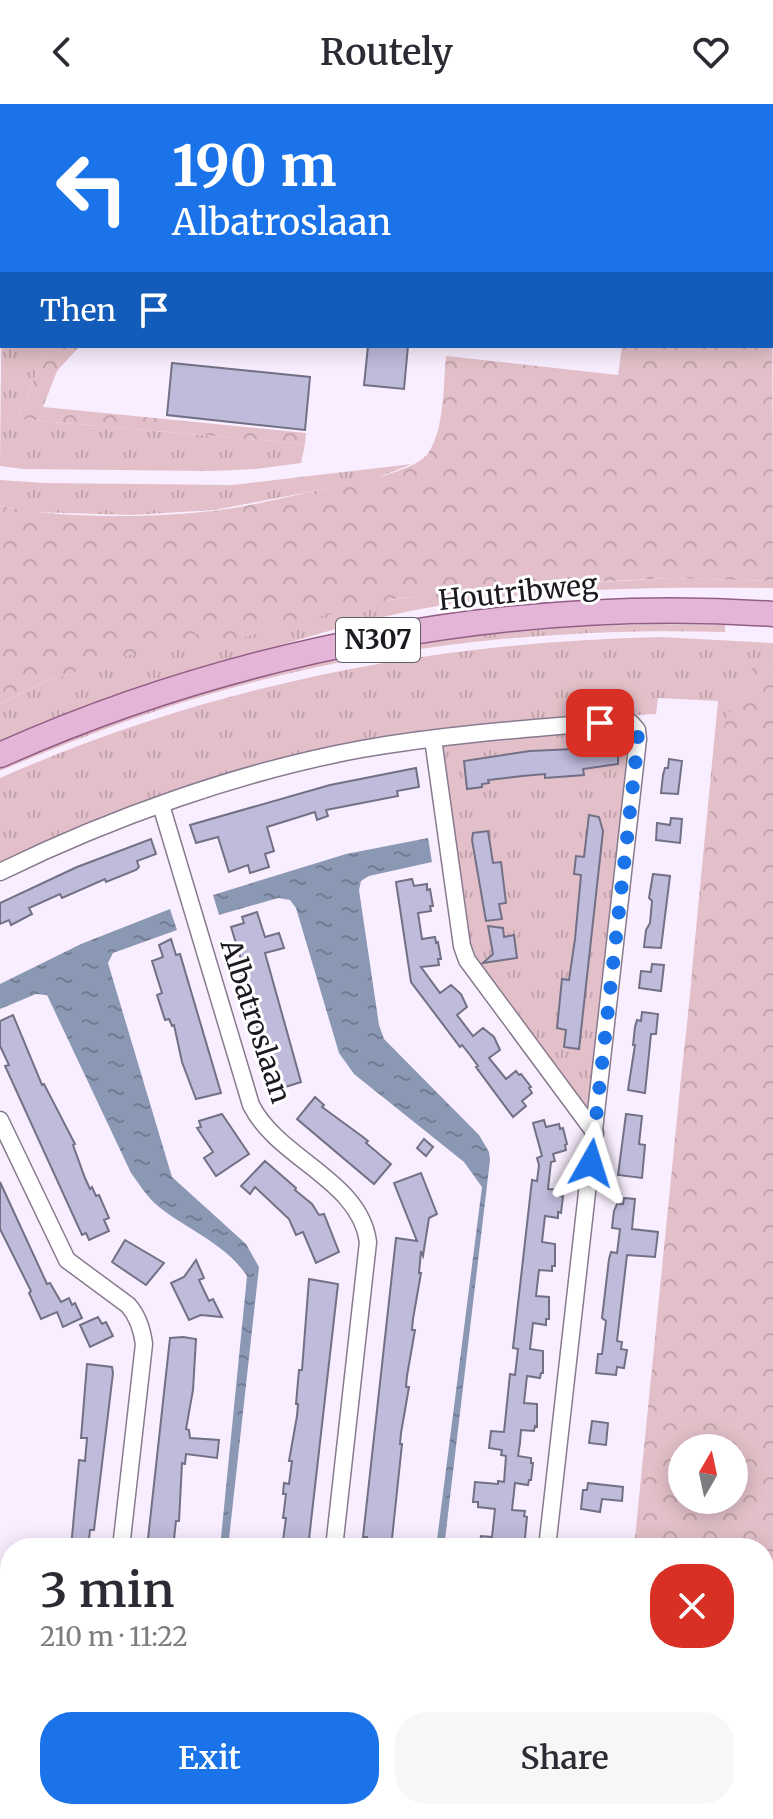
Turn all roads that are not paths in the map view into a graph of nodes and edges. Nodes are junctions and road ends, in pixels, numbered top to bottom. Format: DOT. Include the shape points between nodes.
graph roads {
  1 [pos="773,614"];
  2 [pos="433,739"];
  3 [pos="0,755"];
  4 [pos="161,805"];
  5 [pos="0,872"];
  6 [pos="0,1120"];
  7 [pos="595,1133"];
  8 [pos="122,1538"];
  9 [pos="335,1538"];
  10 [pos="548,1538"];
  1 -- 3 [label="main road, Houtribweg / N307" via="579,613 413,632 261,664 124,706"];
  2 -- 4 [label="street" via="286,767"];
  2 -- 7 [label="street" via="467,960"];
  2 -- 7 [label="street" via="622,721 637,730"];
  4 -- 5 [label="street"];
  4 -- 9 [label="street, Albatroslaan" via="251,1105 271,1133 356,1207 366,1228"];
  6 -- 8 [label="street" via="67,1260 128,1305 143,1333"];
  7 -- 10 [label="street"];
}
